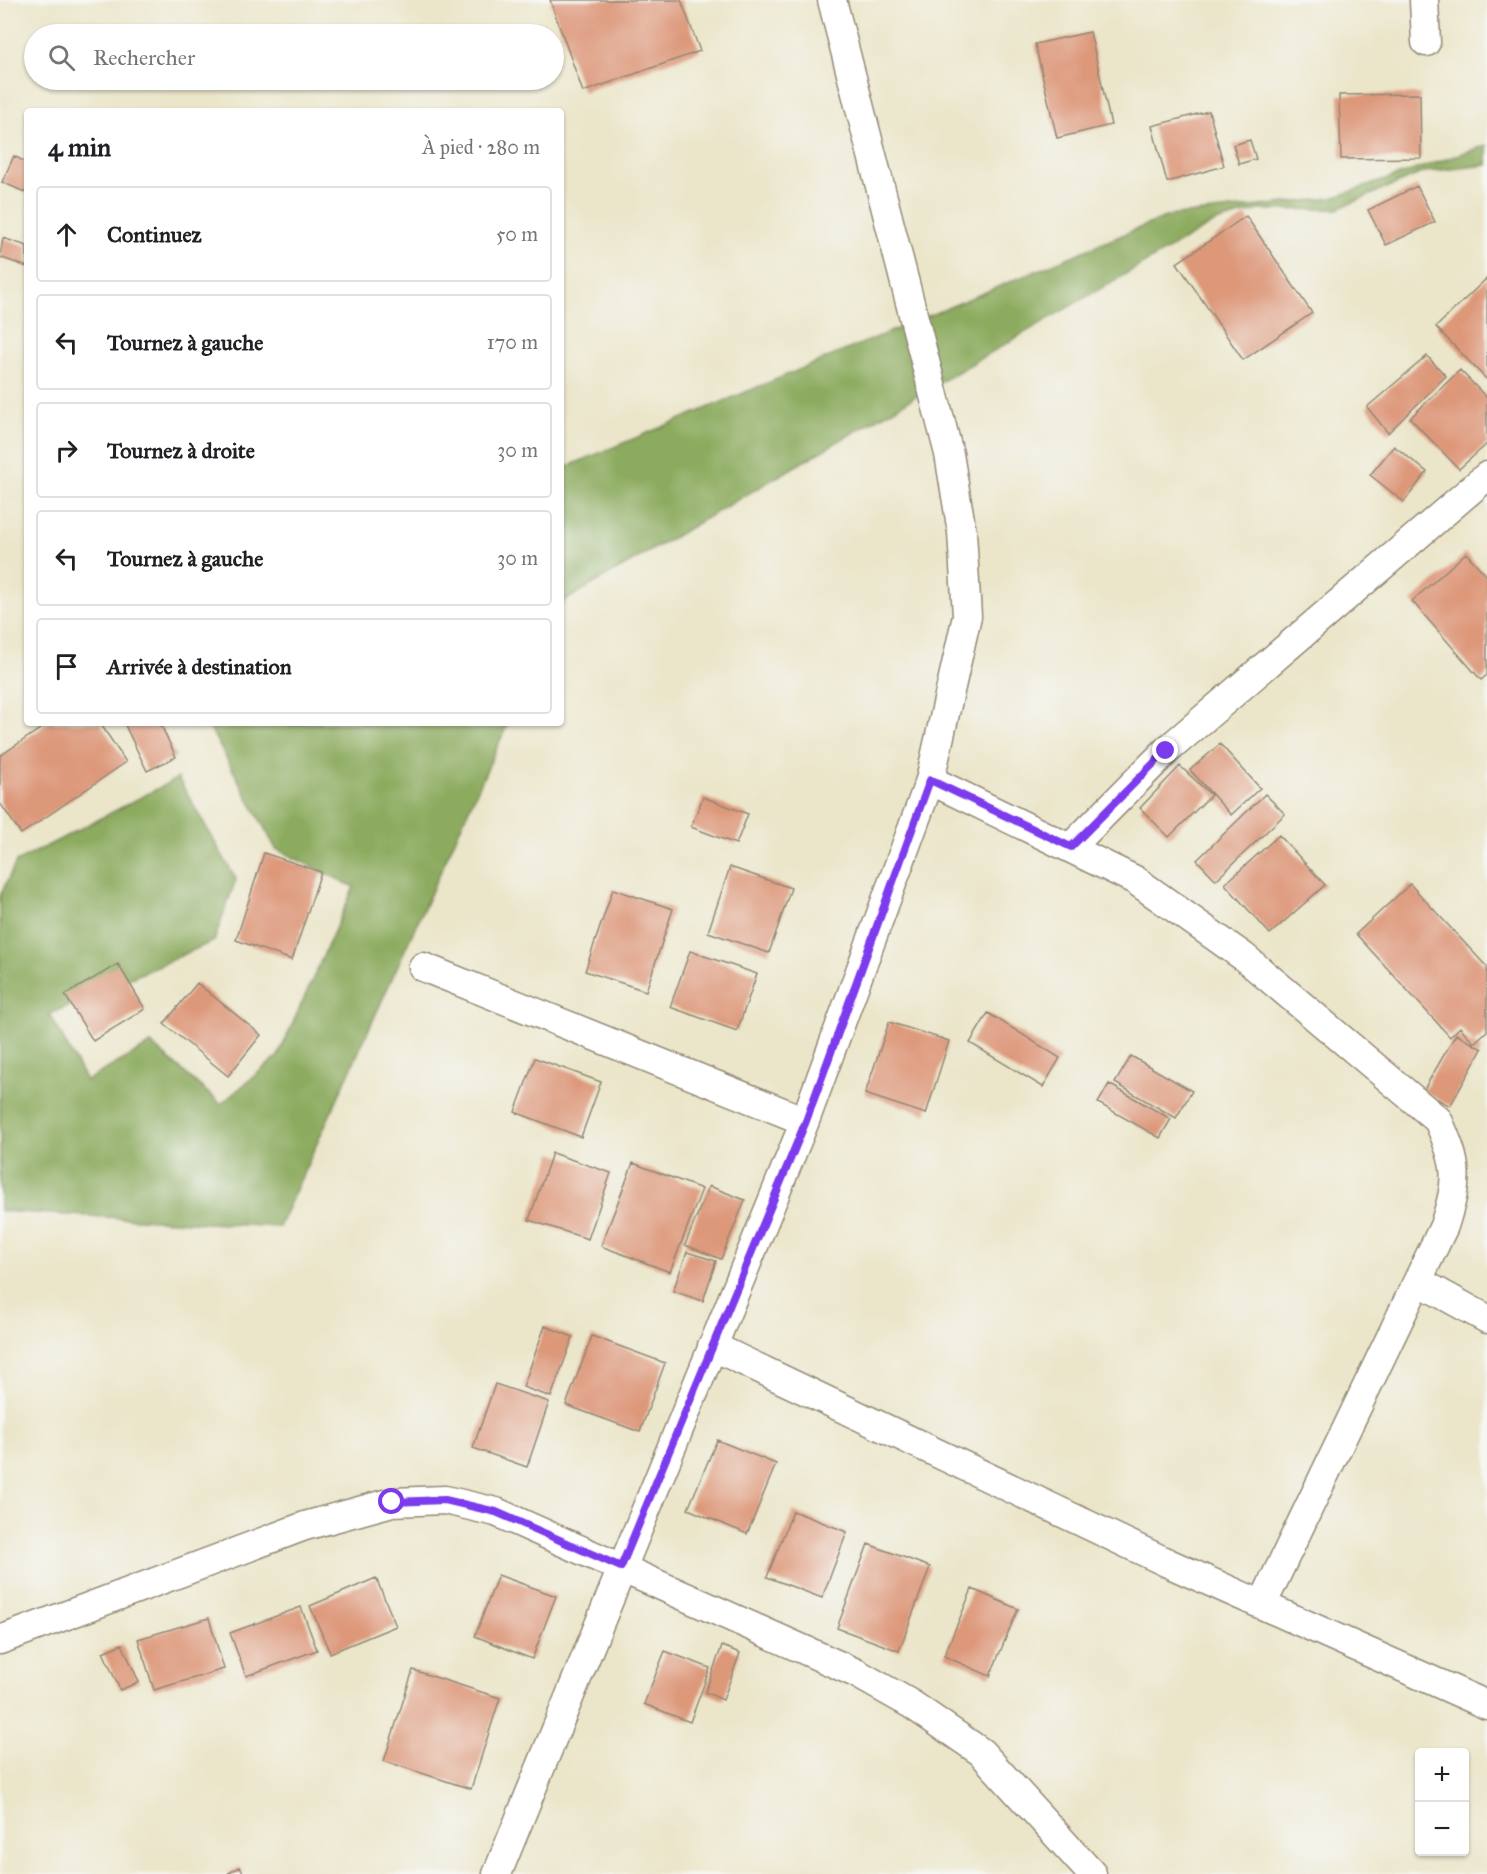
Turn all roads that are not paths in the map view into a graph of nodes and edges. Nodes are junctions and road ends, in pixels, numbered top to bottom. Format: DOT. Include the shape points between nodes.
graph roads {
  1 [pos="832,0"];
  2 [pos="1424,0"];
  3 [pos="1426,42"];
  4 [pos="1487,476"];
  5 [pos="930,780"];
  6 [pos="1071,847"];
  7 [pos="423,967"];
  8 [pos="806,1121"];
  9 [pos="1418,1281"];
  10 [pos="1487,1319"];
  11 [pos="712,1346"];
  12 [pos="621,1567"];
  13 [pos="1262,1605"];
  14 [pos="0,1640"];
  15 [pos="1487,1705"];
  16 [pos="497,1874"];
  17 [pos="1092,1874"];
  1 -- 5 [label="street" via="949,454 962,532 967,616"];
  2 -- 3 [label="street"];
  4 -- 6 [label="street" via="1166,751"];
  5 -- 6 [label="street"];
  5 -- 8 [label="street"];
  6 -- 9 [label="street" via="1135,880 1245,957 1438,1120 1454,1155 1455,1190 1444,1226"];
  7 -- 8 [label="street"];
  8 -- 11 [label="street"];
  9 -- 10 [label="street"];
  9 -- 13 [label="street"];
  11 -- 12 [label="street"];
  11 -- 13 [label="street"];
  12 -- 14 [label="street" via="496,1512 445,1500 392,1502 305,1526"];
  12 -- 16 [label="street"];
  12 -- 17 [label="street" via="856,1673 911,1704 981,1752"];
  13 -- 15 [label="street"];
}
